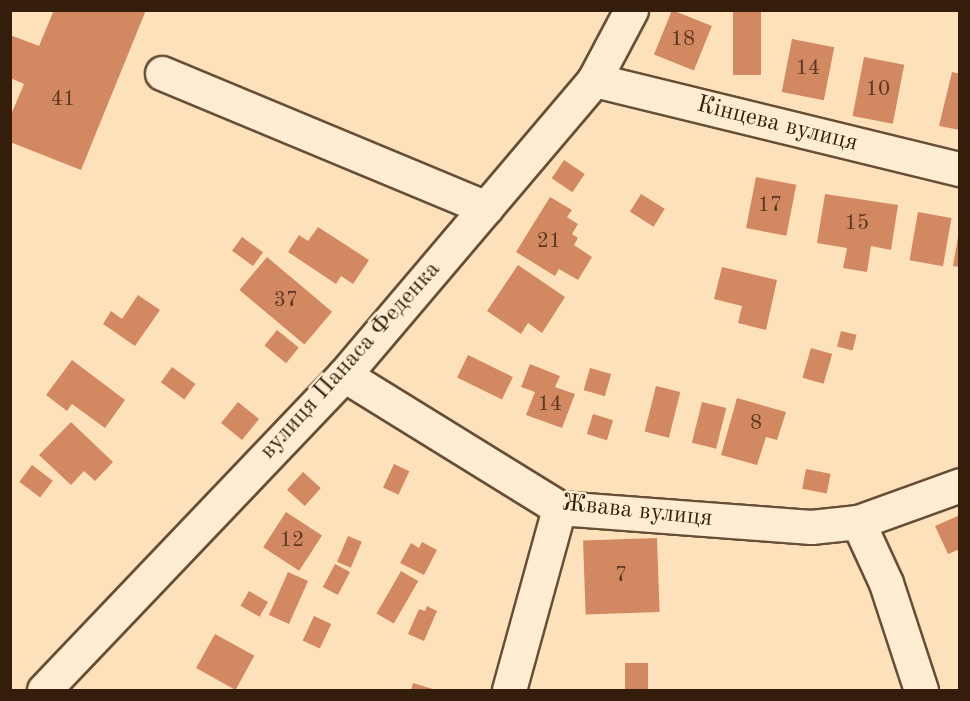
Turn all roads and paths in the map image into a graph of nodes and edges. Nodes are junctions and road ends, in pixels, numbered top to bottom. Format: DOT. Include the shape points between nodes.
graph roads {
  1 [pos="631,10"];
  2 [pos="162,73"];
  3 [pos="594,80"];
  4 [pos="960,169"];
  5 [pos="486,208"];
  6 [pos="344,375"];
  7 [pos="960,485"];
  8 [pos="559,508"];
  9 [pos="858,522"];
  10 [pos="44,690"];
  11 [pos="509,690"];
  12 [pos="921,690"];
  1 -- 3 [label="street, вулиця Панаса Феденка"];
  2 -- 5 [label="street"];
  3 -- 4 [label="street, Кінцева вулиця"];
  3 -- 5 [label="street, вулиця Панаса Феденка"];
  5 -- 6 [label="street, вулиця Панаса Феденка"];
  6 -- 8 [label="street, Жвава вулиця"];
  6 -- 10 [label="street, вулиця Панаса Феденка"];
  7 -- 9 [label="street, Жвава вулиця"];
  8 -- 9 [label="street, Жвава вулиця" via="811,527"];
  8 -- 11 [label="street"];
  9 -- 12 [label="street" via="886,583"];
}
